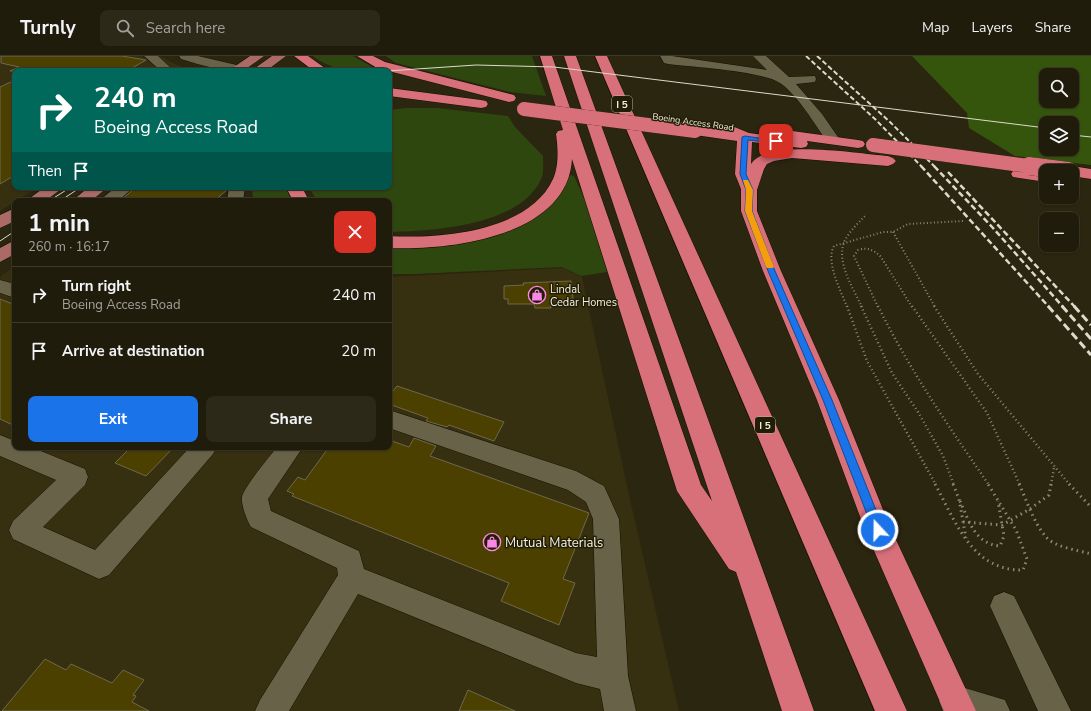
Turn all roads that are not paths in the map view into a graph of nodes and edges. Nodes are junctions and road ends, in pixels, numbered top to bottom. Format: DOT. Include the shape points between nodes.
graph roads {
  1 [pos="150,56"];
  2 [pos="184,56"];
  3 [pos="258,56"];
  4 [pos="280,56"];
  5 [pos="300,56"];
  6 [pos="363,56"];
  7 [pos="546,56"];
  8 [pos="570,56"];
  9 [pos="600,56"];
  10 [pos="666,56"];
  11 [pos="718,56"];
  12 [pos="759,56"];
  13 [pos="165,68"];
  14 [pos="229,68"];
  15 [pos="243,68"];
  16 [pos="262,68"];
  17 [pos="318,68"];
  18 [pos="727,68"];
  19 [pos="810,79"];
  20 [pos="788,81"];
  21 [pos="392,84"];
  22 [pos="556,88"];
  23 [pos="392,92"];
  24 [pos="518,102"];
  25 [pos="493,105"];
  26 [pos="392,106"];
  27 [pos="692,126"];
  28 [pos="727,127"];
  29 [pos="745,137"];
  30 [pos="833,140"];
  31 [pos="880,154"];
  32 [pos="1039,168"];
  33 [pos="1039,176"];
  34 [pos="51,190"];
  35 [pos="96,190"];
  36 [pos="122,190"];
  37 [pos="749,190"];
  38 [pos="39,198"];
  39 [pos="84,198"];
  40 [pos="111,198"];
  41 [pos="12,215"];
  42 [pos="0,223"];
  43 [pos="392,242"];
  44 [pos="12,248"];
  45 [pos="0,256"];
  46 [pos="0,286"];
  47 [pos="12,290"];
  48 [pos="392,419"];
  49 [pos="0,445"];
  50 [pos="202,450"];
  51 [pos="289,450"];
  52 [pos="352,578"];
  53 [pos="754,581"];
  54 [pos="1004,606"];
  55 [pos="613,676"];
  56 [pos="958,706"];
  57 [pos="271,711"];
  58 [pos="620,711"];
  59 [pos="798,711"];
  60 [pos="890,711"];
  61 [pos="994,711"];
  62 [pos="1055,711"];
  1 -- 13 [label="street"];
  2 -- 14 [label="street" via="206,64"];
  3 -- 15 [label="main road"];
  4 -- 16 [label="main road"];
  5 -- 17 [label="highway"];
  6 -- 24 [label="highway" via="381,65"];
  7 -- 22 [label="highway"];
  8 -- 53 [label="highway"];
  9 -- 60 [label="highway, I 5"];
  10 -- 18 [label="street" via="668,60"];
  11 -- 18 [label="street"];
  12 -- 20 [label="street"];
  18 -- 20 [label="street" via="758,71"];
  19 -- 20 [label="street"];
  20 -- 30 [label="street"];
  21 -- 24 [label="highway, Boeing Access Road"];
  22 -- 43 [label="highway" via="566,150 564,167 553,192 541,204 511,224 466,238 424,243"];
  22 -- 53 [label="highway" via="690,491"];
  23 -- 25 [label="highway, Boeing Access Road"];
  24 -- 25 [label="highway, Boeing Access Road"];
  24 -- 27 [label="highway, Boeing Access Road, bridge"];
  25 -- 26 [label="highway" via="432,102"];
  27 -- 28 [label="highway, Boeing Access Road"];
  27 -- 29 [label="highway, Boeing Access Road"];
  28 -- 29 [label="highway"];
  28 -- 30 [label="highway, Boeing Access Road"];
  29 -- 31 [label="highway, Boeing Access Road"];
  29 -- 37 [label="highway" via="743,174"];
  30 -- 31 [label="highway, Boeing Access Road"];
  31 -- 32 [label="highway, Boeing Access Road, bridge"];
  31 -- 33 [label="highway"];
  31 -- 37 [label="highway" via="782,154 761,161"];
  34 -- 38 [label="main road"];
  35 -- 39 [label="main road"];
  36 -- 40 [label="street"];
  37 -- 56 [label="highway" via="749,211 772,271 828,400 878,530"];
  41 -- 42 [label="main road"];
  44 -- 45 [label="main road"];
  46 -- 47 [label="street"];
  48 -- 55 [label="street" via="576,482 595,494 606,519"];
  49 -- 50 [label="street" via="76,477 22,530 99,566"];
  51 -- 52 [label="street" via="255,497 260,519 349,560"];
  52 -- 55 [label="street" via="576,668"];
  52 -- 57 [label="street"];
  53 -- 59 [label="highway"];
  54 -- 62 [label="street"];
  55 -- 58 [label="street"];
  56 -- 61 [label="street"];
}
